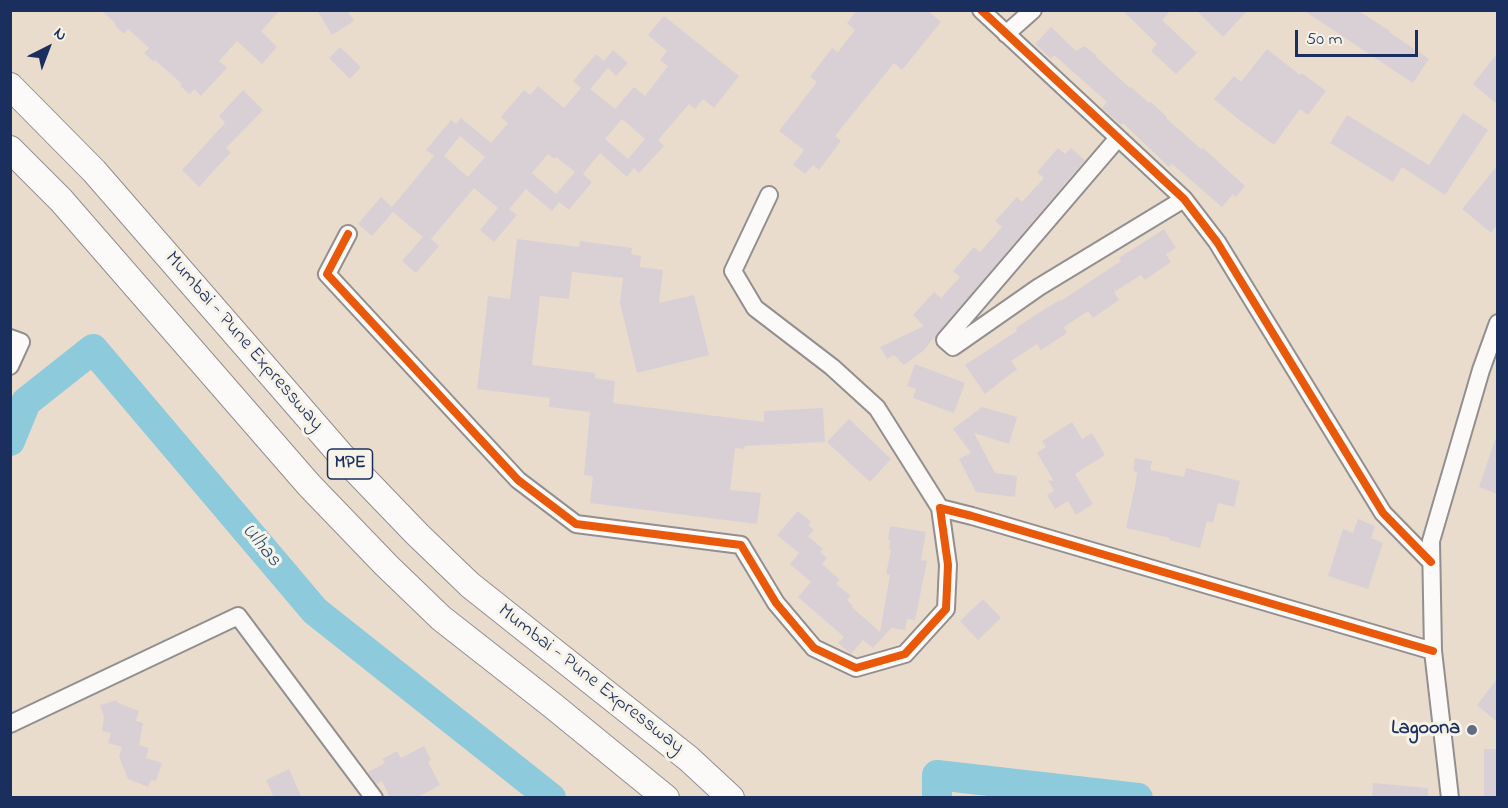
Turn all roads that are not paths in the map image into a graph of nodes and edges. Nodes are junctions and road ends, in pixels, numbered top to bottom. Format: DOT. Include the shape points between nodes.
graph roads {
  1 [pos="981,10"];
  2 [pos="1034,10"];
  3 [pos="1006,34"];
  4 [pos="10,86"];
  5 [pos="1118,138"];
  6 [pos="10,149"];
  7 [pos="769,195"];
  8 [pos="1185,199"];
  9 [pos="348,234"];
  10 [pos="1497,323"];
  11 [pos="10,338"];
  12 [pos="10,366"];
  13 [pos="1489,370"];
  14 [pos="940,508"];
  15 [pos="1431,562"];
  16 [pos="1433,651"];
  17 [pos="10,724"];
  18 [pos="374,798"];
  19 [pos="666,798"];
  20 [pos="730,798"];
  21 [pos="1450,798"];
  1 -- 3 [label="street"];
  2 -- 3 [label="street"];
  3 -- 5 [label="street"];
  4 -- 20 [label="highway, Mumbai - Pune Expressway / MPE" via="94,171 341,455 417,534 470,585 689,759"];
  5 -- 8 [label="street"];
  5 -- 8 [label="street" via="945,340 953,347 1040,287"];
  6 -- 19 [label="highway, MPE" via="61,200 309,485 386,564 441,618"];
  7 -- 14 [label="street" via="733,271 755,308 832,367 877,408"];
  8 -- 15 [label="street" via="1217,242 1383,513"];
  9 -- 14 [label="street" via="327,274 518,480 576,524 741,545 776,603 814,648 856,668 905,654 946,609 948,565"];
  10 -- 13 [label="street"];
  11 -- 12 [label="street" via="21,342"];
  13 -- 15 [label="street" via="1431,541"];
  14 -- 16 [label="street"];
  15 -- 16 [label="street"];
  16 -- 21 [label="street"];
  17 -- 18 [label="street" via="238,616"];
}
